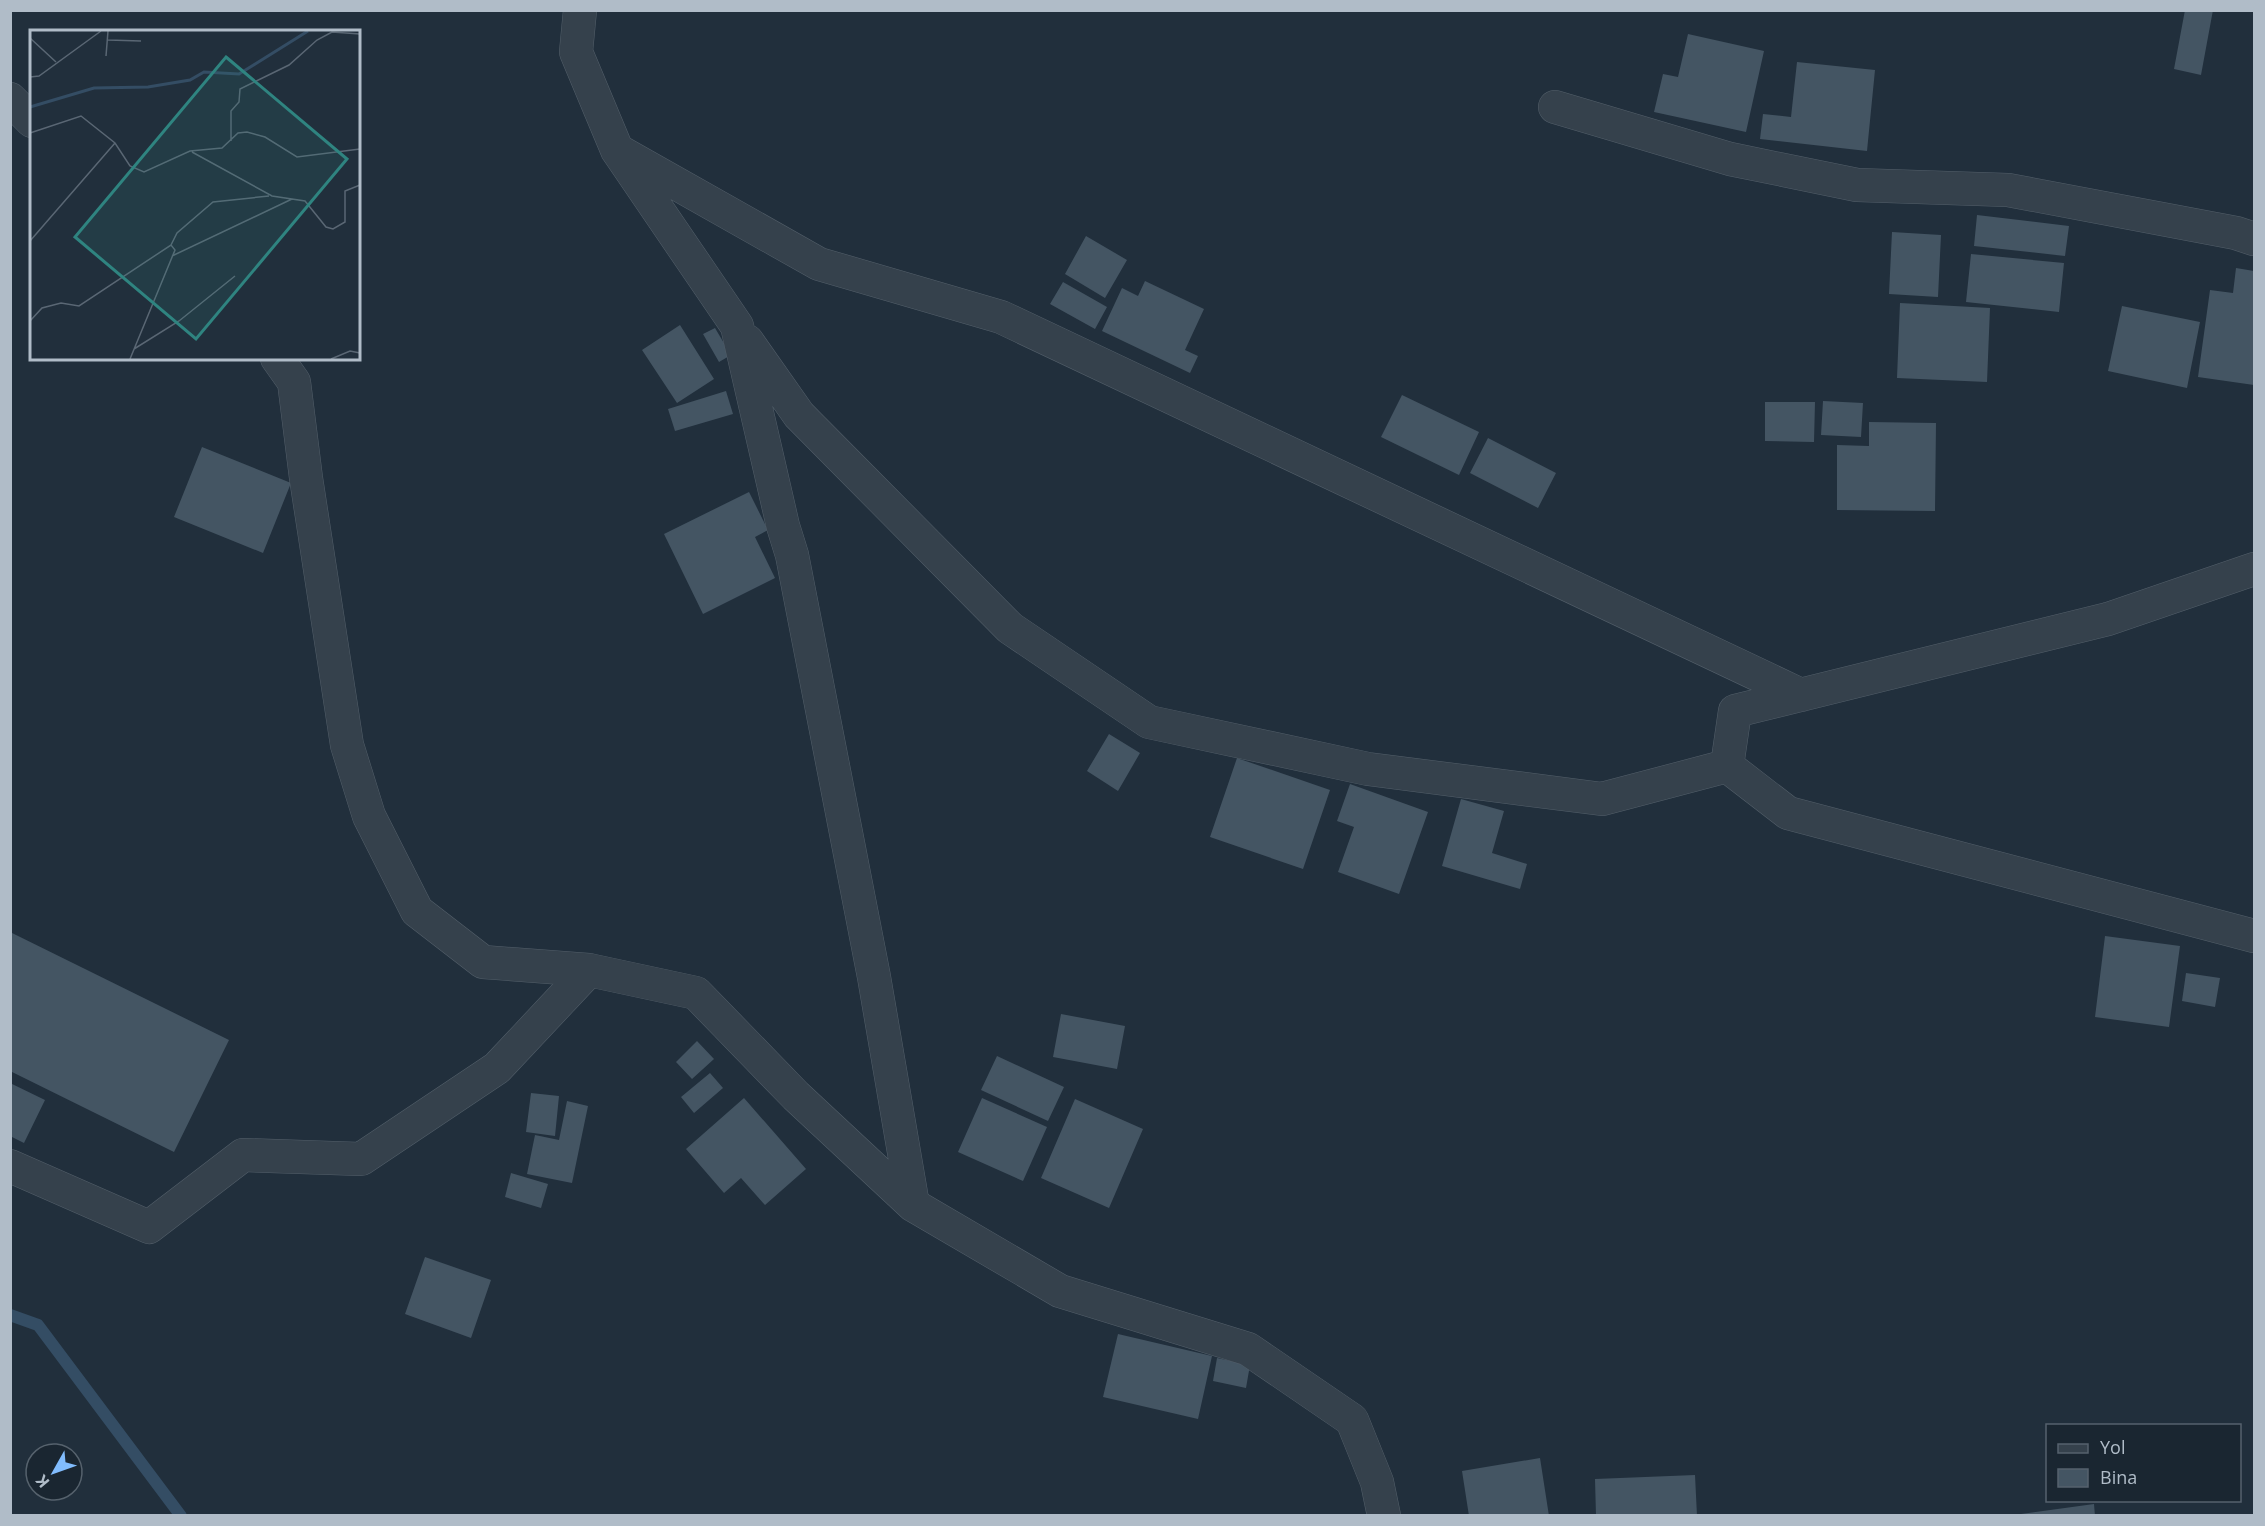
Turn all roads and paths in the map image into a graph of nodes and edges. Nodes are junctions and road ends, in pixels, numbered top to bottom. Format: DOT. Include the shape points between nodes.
graph roads {
  1 [pos="580,10"];
  2 [pos="10,99"];
  3 [pos="1555,107"];
  4 [pos="30,119"];
  5 [pos="617,150"];
  6 [pos="2254,239"];
  7 [pos="737,326"];
  8 [pos="278,360"];
  9 [pos="2254,569"];
  10 [pos="1801,695"];
  11 [pos="1727,766"];
  12 [pos="2254,936"];
  13 [pos="590,970"];
  14 [pos="10,1166"];
  15 [pos="913,1205"];
  16 [pos="1384,1515"];
  1 -- 5 [label="street" via="576,52"];
  2 -- 4 [label="street"];
  3 -- 6 [label="street" via="1730,159 1857,185 2008,190"];
  5 -- 7 [label="street"];
  5 -- 10 [label="street" via="819,264 1002,317"];
  7 -- 11 [label="street" via="799,415 1010,628 1149,722 1368,769 1602,799"];
  7 -- 15 [label="street" via="794,566 874,977"];
  8 -- 13 [label="street" via="294,382 347,745 369,816 417,911 483,962"];
  9 -- 10 [label="street" via="2108,619"];
  10 -- 11 [label="street" via="1735,711"];
  11 -- 12 [label="street" via="1788,813"];
  13 -- 14 [label="street" via="497,1068 361,1159 243,1155 149,1227"];
  13 -- 15 [label="street" via="696,993 796,1096"];
  15 -- 16 [label="street" via="1060,1292 1248,1349 1352,1420 1377,1482"];
}
